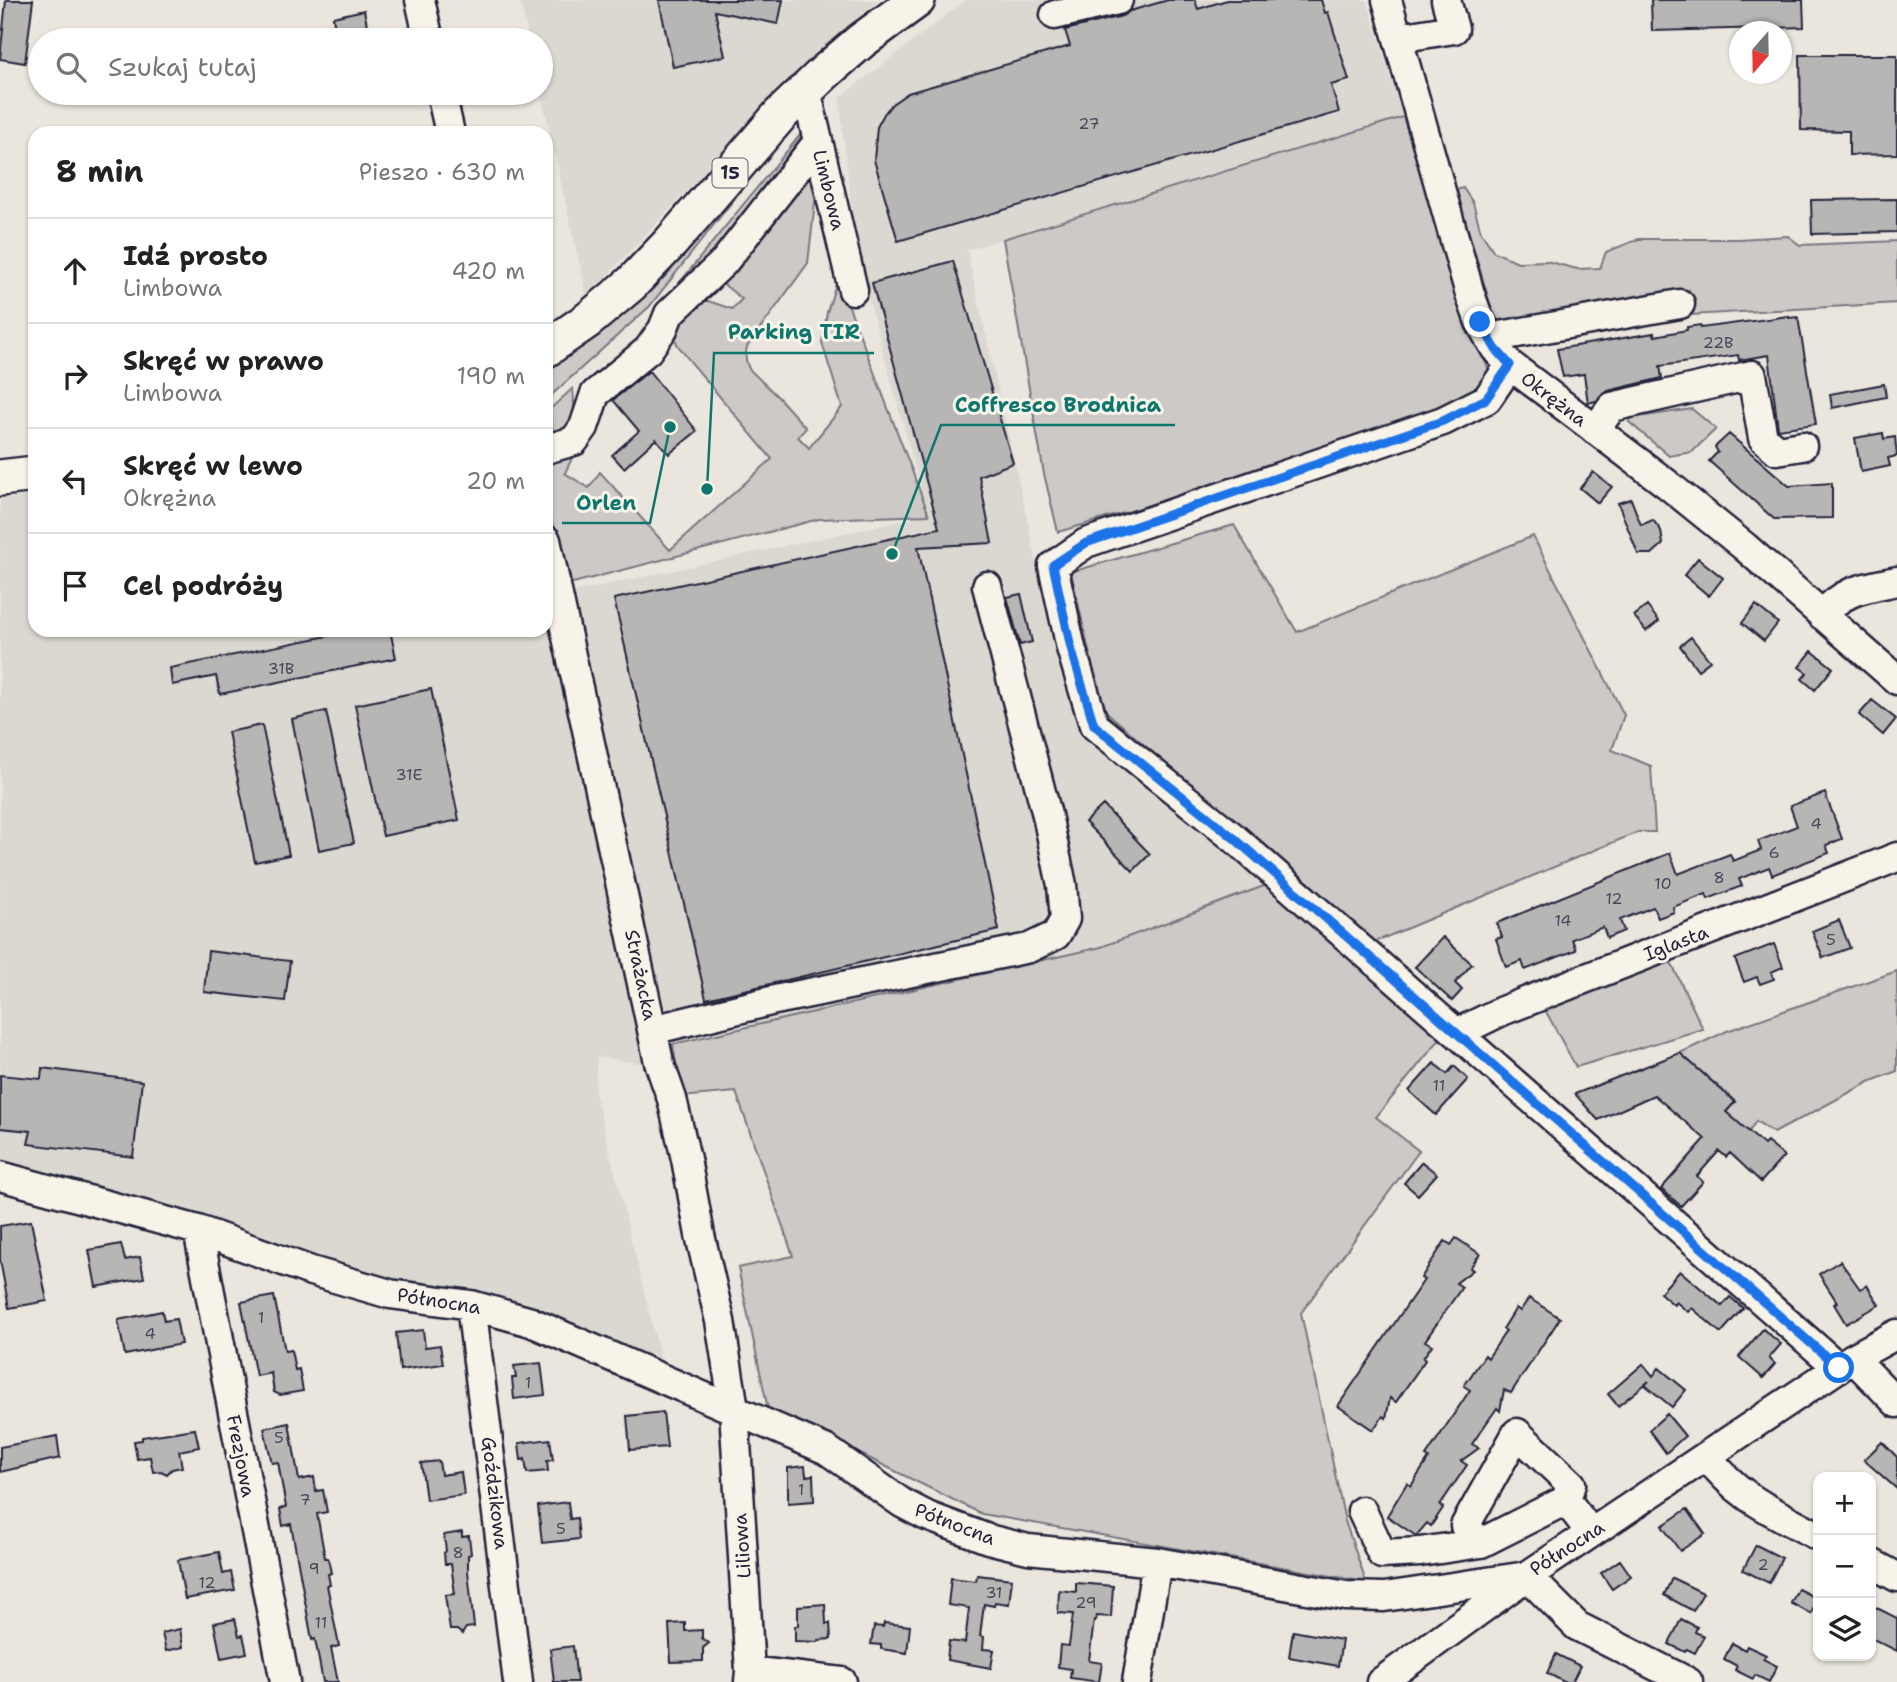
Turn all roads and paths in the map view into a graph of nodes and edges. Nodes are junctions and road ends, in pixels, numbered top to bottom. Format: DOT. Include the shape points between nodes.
graph roads {
  1 [pos="420,0"];
  2 [pos="918,0"];
  3 [pos="1118,0"];
  4 [pos="1387,0"];
  5 [pos="1446,0"];
  6 [pos="1055,15"];
  7 [pos="426,28"];
  8 [pos="1398,38"];
  9 [pos="806,90"];
  10 [pos="444,105"];
  11 [pos="448,126"];
  12 [pos="817,143"];
  13 [pos="853,290"];
  14 [pos="1680,304"];
  15 [pos="1489,338"];
  16 [pos="553,344"];
  17 [pos="1510,365"];
  18 [pos="1595,430"];
  19 [pos="1802,446"];
  20 [pos="553,447"];
  21 [pos="28,475"];
  22 [pos="0,478"];
  23 [pos="553,572"];
  24 [pos="1897,582"];
  25 [pos="987,586"];
  26 [pos="1822,615"];
  27 [pos="1897,680"];
  28 [pos="1897,857"];
  29 [pos="652,1030"];
  30 [pos="1457,1033"];
  31 [pos="0,1176"];
  32 [pos="198,1230"];
  33 [pos="471,1305"];
  34 [pos="1897,1334"];
  35 [pos="1846,1363"];
  36 [pos="1897,1403"];
  37 [pos="734,1409"];
  38 [pos="1707,1456"];
  39 [pos="1566,1500"];
  40 [pos="1362,1511"];
  41 [pos="1591,1533"];
  42 [pos="1816,1535"];
  43 [pos="1481,1543"];
  44 [pos="1157,1562"];
  45 [pos="1876,1566"];
  46 [pos="1527,1576"];
  47 [pos="1897,1577"];
  48 [pos="1410,1672"];
  49 [pos="750,1676"];
  50 [pos="285,1682"];
  51 [pos="518,1682"];
  52 [pos="842,1682"];
  53 [pos="1137,1682"];
  54 [pos="1381,1682"];
  55 [pos="1688,1682"];
  1 -- 7 [label="street"];
  2 -- 9 [label="main road, 15" via="861,41"];
  3 -- 6 [label="street"];
  4 -- 8 [label="street, Okrężna"];
  5 -- 8 [label="street" via="1454,29"];
  8 -- 15 [label="street, Okrężna" via="1470,294"];
  9 -- 12 [label="street, Limbowa"];
  9 -- 16 [label="main road, 15" via="631,284"];
  10 -- 11 [label="street"];
  12 -- 13 [label="street, Limbowa"];
  12 -- 20 [label="street" via="724,262 669,314 648,349 595,394 574,441"];
  14 -- 15 [label="street"];
  15 -- 17 [label="street, Okrężna"];
  17 -- 18 [label="street, Okrężna"];
  17 -- 30 [label="street" via="1486,399 1443,421 1086,543 1053,565 1094,725 1234,838"];
  18 -- 19 [label="street" via="1612,407 1752,375 1763,438 1777,450"];
  18 -- 26 [label="street, Okrężna" via="1677,491"];
  21 -- 22 [label="main road"];
  23 -- 29 [label="street, Strażacka"];
  24 -- 26 [label="street" via="1854,590 1835,600"];
  25 -- 29 [label="street" via="1062,885 1065,919 1056,934 1029,947"];
  26 -- 27 [label="street, Okrężna"];
  28 -- 30 [label="street, Iglasta" via="1502,1011"];
  29 -- 37 [label="street, Strażacka" via="684,1149"];
  30 -- 35 [label="street"];
  31 -- 32 [label="street, Północna"];
  32 -- 33 [label="street, Północna" via="390,1294"];
  32 -- 50 [label="street, Frezjowa"];
  33 -- 37 [label="street, Północna" via="531,1322"];
  33 -- 51 [label="street, Goździkowa"];
  34 -- 35 [label="street, Północna"];
  35 -- 36 [label="street"];
  35 -- 38 [label="street, Północna"];
  37 -- 44 [label="street, Północna" via="827,1450 919,1512 988,1539 1028,1549"];
  37 -- 49 [label="street, Liliowa"];
  38 -- 41 [label="street, Północna"];
  38 -- 42 [label="street" via="1723,1478 1756,1503"];
  39 -- 41 [label="street"];
  39 -- 43 [label="street"];
  39 -- 43 [label="street" via="1571,1484 1517,1433 1465,1526"];
  40 -- 43 [label="street" via="1382,1554"];
  41 -- 46 [label="street, Północna"];
  44 -- 46 [label="street, Północna" via="1346,1596 1384,1597"];
  44 -- 53 [label="street"];
  45 -- 47 [label="street"];
  46 -- 48 [label="street"];
  46 -- 55 [label="street" via="1577,1626"];
  48 -- 54 [label="street"];
  49 -- 52 [label="street"];
}
